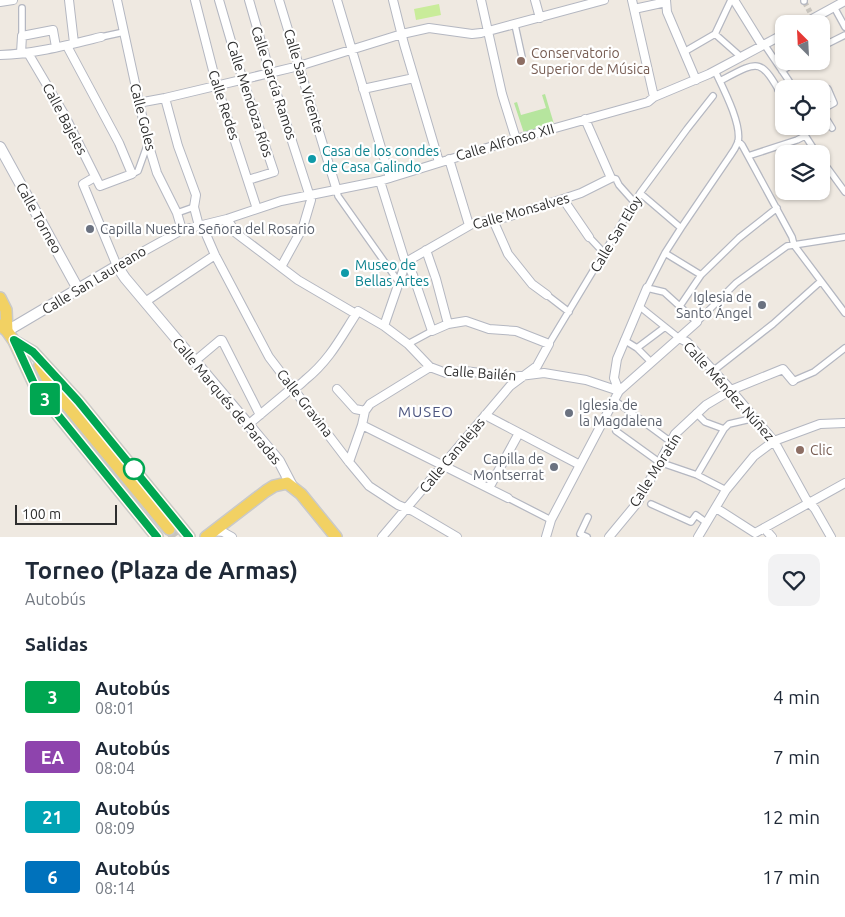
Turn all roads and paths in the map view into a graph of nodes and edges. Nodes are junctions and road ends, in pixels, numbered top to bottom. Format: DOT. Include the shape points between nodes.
graph roads {
  1 [pos="13,0"];
  2 [pos="69,0"];
  3 [pos="117,0"];
  4 [pos="195,0"];
  5 [pos="219,0"];
  6 [pos="249,0"];
  7 [pos="279,0"];
  8 [pos="337,0"];
  9 [pos="393,0"];
  10 [pos="481,0"];
  11 [pos="535,0"];
  12 [pos="604,0"];
  13 [pos="632,0"];
  14 [pos="733,0"];
  15 [pos="666,1"];
  16 [pos="845,1"];
  17 [pos="0,2"];
  18 [pos="834,7"];
  19 [pos="22,8"];
  20 [pos="634,9"];
  21 [pos="811,15"];
  22 [pos="540,18"];
  23 [pos="515,25"];
  24 [pos="845,27"];
  25 [pos="124,32"];
  26 [pos="488,32"];
  27 [pos="402,34"];
  28 [pos="715,34"];
  29 [pos="845,35"];
  30 [pos="22,36"];
  31 [pos="100,36"];
  32 [pos="775,39"];
  33 [pos="830,42"];
  34 [pos="70,45"];
  35 [pos="763,45"];
  36 [pos="56,47"];
  37 [pos="351,50"];
  38 [pos="684,52"];
  39 [pos="25,53"];
  40 [pos="0,56"];
  41 [pos="522,57"];
  42 [pos="741,57"];
  43 [pos="299,66"];
  44 [pos="715,71"];
  45 [pos="782,71"];
  46 [pos="270,73"];
  47 [pos="414,78"];
  48 [pos="243,80"];
  49 [pos="696,80"];
  50 [pos="788,80"];
  51 [pos="720,81"];
  52 [pos="775,85"];
  53 [pos="217,86"];
  54 [pos="363,89"];
  55 [pos="830,94"];
  56 [pos="713,96"];
  57 [pos="654,97"];
  58 [pos="165,98"];
  59 [pos="138,103"];
  60 [pos="830,105"];
  61 [pos="585,119"];
  62 [pos="830,125"];
  63 [pos="832,128"];
  64 [pos="805,136"];
  65 [pos="516,139"];
  66 [pos="738,141"];
  67 [pos="148,143"];
  68 [pos="812,145"];
  69 [pos="0,147"];
  70 [pos="748,156"];
  71 [pos="448,159"];
  72 [pos="439,162"];
  73 [pos="830,171"];
  74 [pos="132,174"];
  75 [pos="95,177"];
  76 [pos="390,178"];
  77 [pos="611,178"];
  78 [pos="248,180"];
  79 [pos="380,181"];
  80 [pos="844,190"];
  81 [pos="337,191"];
  82 [pos="640,193"];
  83 [pos="309,196"];
  84 [pos="563,199"];
  85 [pos="635,203"];
  86 [pos="194,207"];
  87 [pos="777,208"];
  88 [pos="257,209"];
  89 [pos="177,213"];
  90 [pos="227,218"];
  91 [pos="493,220"];
  92 [pos="201,225"];
  93 [pos="469,225"];
  94 [pos="681,228"];
  95 [pos="182,230"];
  96 [pos="590,237"];
  97 [pos="845,237"];
  98 [pos="794,245"];
  99 [pos="426,250"];
  100 [pos="604,253"];
  101 [pos="665,253"];
  102 [pos="215,255"];
  103 [pos="406,262"];
  104 [pos="117,266"];
  105 [pos="280,267"];
  106 [pos="701,275"];
  107 [pos="398,281"];
  108 [pos="821,281"];
  109 [pos="647,288"];
  110 [pos="78,289"];
  111 [pos="547,295"];
  112 [pos="0,298"];
  113 [pos="145,302"];
  114 [pos="639,306"];
  115 [pos="680,306"];
  116 [pos="357,312"];
  117 [pos="569,312"];
  118 [pos="845,313"];
  119 [pos="697,322"];
  120 [pos="448,324"];
  121 [pos="384,326"];
  122 [pos="665,327"];
  123 [pos="432,331"];
  124 [pos="6,333"];
  125 [pos="679,338"];
  126 [pos="624,340"];
  127 [pos="408,344"];
  128 [pos="549,344"];
  129 [pos="637,348"];
  130 [pos="845,348"];
  131 [pos="33,352"];
  132 [pos="196,361"];
  133 [pos="649,364"];
  134 [pos="430,367"];
  135 [pos="28,370"];
  136 [pos="713,371"];
  137 [pos="525,376"];
  138 [pos="793,381"];
  139 [pos="51,386"];
  140 [pos="292,388"];
  141 [pos="337,389"];
  142 [pos="731,390"];
  143 [pos="619,391"];
  144 [pos="614,400"];
  145 [pos="366,411"];
  146 [pos="696,413"];
  147 [pos="260,415"];
  148 [pos="485,415"];
  149 [pos="755,418"];
  150 [pos="845,423"];
  151 [pos="249,424"];
  152 [pos="362,425"];
  153 [pos="724,429"];
  154 [pos="616,431"];
  155 [pos="519,433"];
  156 [pos="774,441"];
  157 [pos="671,442"];
  158 [pos="349,462"];
  159 [pos="660,462"];
  160 [pos="442,465"];
  161 [pos="580,465"];
  162 [pos="697,475"];
  163 [pos="845,483"];
  164 [pos="292,486"];
  165 [pos="489,488"];
  166 [pos="726,490"];
  167 [pos="508,498"];
  168 [pos="808,502"];
  169 [pos="651,504"];
  170 [pos="716,508"];
  171 [pos="406,509"];
  172 [pos="588,517"];
  173 [pos="551,520"];
  174 [pos="707,523"];
  175 [pos="764,528"];
  176 [pos="168,529"];
  177 [pos="210,534"];
  178 [pos="157,537"];
  179 [pos="190,537"];
  180 [pos="232,537"];
  181 [pos="336,537"];
  182 [pos="382,537"];
  183 [pos="457,537"];
  184 [pos="546,537"];
  185 [pos="587,537"];
  186 [pos="609,537"];
  187 [pos="698,537"];
  188 [pos="772,537"];
  189 [pos="831,537"];
  1 -- 17 [label="street"];
  2 -- 34 [label="street"];
  3 -- 25 [label="street, Calle Goles"];
  4 -- 53 [label="street, Calle Redes"];
  5 -- 48 [label="street, Calle Mendoza Ríos"];
  6 -- 46 [label="street, Calle García Ramos"];
  7 -- 43 [label="street, Calle San Vicente"];
  8 -- 37 [label="street"];
  9 -- 27 [label="street"];
  10 -- 26 [label="street"];
  11 -- 22 [label="street"];
  12 -- 22 [label="street"];
  13 -- 20 [label="street"];
  14 -- 28 [label="street"];
  14 -- 35 [label="street"];
  15 -- 20 [label="street"];
  15 -- 38 [label="street" via="667,12"];
  16 -- 18 [label="street"];
  18 -- 21 [label="street"];
  18 -- 24 [label="street"];
  19 -- 30 [label="street"];
  20 -- 57 [label="street"];
  22 -- 23 [label="street"];
  23 -- 26 [label="street"];
  23 -- 41 [label="street"];
  25 -- 31 [label="street"];
  25 -- 59 [label="street, Calle Goles"];
  26 -- 27 [label="street" via="472,34 429,28"];
  26 -- 65 [label="street"];
  27 -- 37 [label="street"];
  27 -- 47 [label="street"];
  28 -- 38 [label="street"];
  28 -- 42 [label="street"];
  29 -- 33 [label="street"];
  30 -- 36 [label="street" via="52,30"];
  30 -- 39 [label="street"];
  31 -- 34 [label="street"];
  32 -- 35 [label="street, Calle Alfonso XII"];
  34 -- 36 [label="street"];
  34 -- 74 [label="street"];
  35 -- 42 [label="street, Calle Alfonso XII"];
  35 -- 45 [label="street"];
  36 -- 39 [label="street"];
  37 -- 43 [label="street"];
  37 -- 54 [label="street"];
  38 -- 49 [label="street"];
  39 -- 40 [label="street"];
  39 -- 75 [label="street, Calle Bajeles" via="64,114"];
  42 -- 44 [label="street, Calle Alfonso XII"];
  43 -- 46 [label="street"];
  43 -- 81 [label="street, Calle San Vicente"];
  44 -- 49 [label="street, Calle Alfonso XII"];
  44 -- 51 [label="street"];
  45 -- 50 [label="street"];
  46 -- 48 [label="street"];
  46 -- 83 [label="street, Calle García Ramos"];
  47 -- 54 [label="street"];
  47 -- 72 [label="street"];
  48 -- 53 [label="street"];
  48 -- 78 [label="street, Calle Mendoza Ríos" via="274,172"];
  49 -- 57 [label="street, Calle Alfonso XII"];
  51 -- 52 [label="street" via="752,65 764,68"];
  51 -- 66 [label="street" via="728,97"];
  53 -- 58 [label="street"];
  53 -- 78 [label="street, Calle Redes"];
  54 -- 76 [label="street"];
  55 -- 60 [label="street" via="834,103"];
  56 -- 82 [label="street, Calle San Eloy"];
  57 -- 61 [label="street, Calle Alfonso XII" via="648,102"];
  58 -- 59 [label="street"];
  58 -- 86 [label="street, Calle Gravina" via="196,195"];
  59 -- 67 [label="street, Calle Goles"];
  61 -- 65 [label="street, Calle Alfonso XII"];
  61 -- 77 [label="street"];
  62 -- 63 [label="street"];
  64 -- 68 [label="street"];
  64 -- 70 [label="street"];
  65 -- 71 [label="street, Calle Alfonso XII"];
  66 -- 70 [label="street"];
  66 -- 94 [label="street"];
  67 -- 74 [label="street" via="138,171"];
  67 -- 89 [label="street, Calle Goles" via="157,173"];
  69 -- 110 [label="main road, Calle Torneo"];
  70 -- 87 [label="street"];
  71 -- 72 [label="street, Calle Alfonso XII"];
  71 -- 93 [label="street"];
  72 -- 76 [label="street, Calle Alfonso XII"];
  73 -- 80 [label="street"];
  74 -- 75 [label="street, Calle Bajeles" via="100,186"];
  75 -- 104 [label="street" via="82,184"];
  76 -- 79 [label="street, Calle Alfonso XII"];
  77 -- 84 [label="street, Calle Monsalves"];
  77 -- 85 [label="street" via="616,179"];
  78 -- 88 [label="street, Calle Redes"];
  79 -- 81 [label="street, Calle Alfonso XII"];
  79 -- 103 [label="street"];
  81 -- 83 [label="street, Calle Alfonso XII"];
  81 -- 107 [label="street"];
  82 -- 85 [label="street, Calle San Eloy"];
  82 -- 94 [label="street"];
  83 -- 88 [label="street, Calle Alfonso XII"];
  83 -- 105 [label="street" via="311,200 303,227"];
  84 -- 91 [label="street, Calle Monsalves"];
  84 -- 96 [label="street"];
  85 -- 100 [label="street, Calle San Eloy"];
  86 -- 89 [label="street"];
  86 -- 92 [label="street, Calle Gravina"];
  87 -- 98 [label="street"];
  87 -- 106 [label="street" via="739,238"];
  88 -- 90 [label="street, Calle Alfonso XII"];
  89 -- 95 [label="street, Calle Goles"];
  90 -- 92 [label="street, Calle Alfonso XII"];
  90 -- 105 [label="street, Calle Bailén" via="236,233"];
  91 -- 93 [label="street, Calle Monsalves"];
  91 -- 111 [label="street" via="508,254 532,284"];
  92 -- 95 [label="street, Calle Alfonso XII"];
  92 -- 102 [label="street, Calle Gravina"];
  93 -- 99 [label="street, Calle Monsalves"];
  94 -- 101 [label="street"];
  95 -- 104 [label="street, Calle San Laureano"];
  96 -- 100 [label="street"];
  97 -- 98 [label="street"];
  98 -- 108 [label="street"];
  98 -- 119 [label="street" via="787,246 736,283"];
  99 -- 103 [label="street, Calle Monsalves"];
  99 -- 120 [label="street"];
  100 -- 117 [label="street, Calle San Eloy"];
  101 -- 106 [label="street"];
  101 -- 109 [label="street"];
  102 -- 113 [label="street"];
  102 -- 140 [label="street, Calle Gravina" via="269,357"];
  103 -- 107 [label="street"];
  103 -- 123 [label="street"];
  104 -- 110 [label="main road, Calle San Laureano"];
  104 -- 113 [label="main road, Calle Marqués de Paradas"];
  105 -- 116 [label="street, Calle Bailén"];
  106 -- 115 [label="street"];
  107 -- 121 [label="street"];
  108 -- 118 [label="street"];
  108 -- 136 [label="street"];
  109 -- 114 [label="street"];
  109 -- 115 [label="street" via="664,292"];
  110 -- 124 [label="main road, Calle San Laureano"];
  111 -- 117 [label="street"];
  112 -- 124 [label="main road" via="6,310"];
  113 -- 132 [label="main road, Calle Marqués de Paradas"];
  114 -- 122 [label="street"];
  114 -- 126 [label="street"];
  115 -- 119 [label="street"];
  116 -- 121 [label="street, Calle Bailén"];
  116 -- 140 [label="street" via="329,358 296,388"];
  117 -- 128 [label="street, Calle San Eloy"];
  119 -- 125 [label="street"];
  120 -- 123 [label="street"];
  120 -- 128 [label="street" via="466,321 489,329 516,331"];
  121 -- 127 [label="street, Calle Bailén"];
  122 -- 125 [label="street"];
  122 -- 129 [label="street"];
  123 -- 127 [label="street"];
  124 -- 131 [label="main road"];
  124 -- 135 [label="main road"];
  125 -- 133 [label="street"];
  125 -- 136 [label="street, Calle Méndez Núñez" via="684,339"];
  126 -- 129 [label="street"];
  126 -- 143 [label="street" via="614,378"];
  127 -- 134 [label="street, Calle Bailén"];
  128 -- 137 [label="street, Calle San Eloy" via="537,366"];
  129 -- 133 [label="street"];
  130 -- 138 [label="street" via="814,372"];
  131 -- 139 [label="main road"];
  131 -- 179 [label="main road" via="78,401"];
  132 -- 147 [label="street" via="222,340"];
  132 -- 151 [label="main road, Calle Marqués de Paradas"];
  133 -- 143 [label="street"];
  134 -- 137 [label="street, Calle Bailén" via="446,373 465,371"];
  134 -- 145 [label="street" via="370,404"];
  135 -- 139 [label="main road"];
  135 -- 178 [label="main road" via="36,388"];
  136 -- 142 [label="street, Calle Méndez Núñez"];
  137 -- 143 [label="street, Calle Bailén" via="544,373 586,380"];
  137 -- 148 [label="street, Calle Canalejas" via="510,386"];
  138 -- 142 [label="street, Calle Moratín" via="783,369"];
  139 -- 176 [label="main road"];
  140 -- 147 [label="street"];
  140 -- 158 [label="street, Calle Gravina"];
  141 -- 145 [label="street" via="355,409"];
  142 -- 146 [label="street, Calle Moratín"];
  142 -- 149 [label="street, Calle Méndez Núñez"];
  143 -- 144 [label="street"];
  144 -- 157 [label="street"];
  144 -- 161 [label="street"];
  145 -- 152 [label="street"];
  146 -- 153 [label="street" via="705,422"];
  146 -- 157 [label="street, Calle Moratín"];
  147 -- 151 [label="street"];
  148 -- 155 [label="street"];
  148 -- 160 [label="street, Calle Canalejas"];
  149 -- 153 [label="street" via="729,424"];
  149 -- 156 [label="street, Calle Méndez Núñez"];
  150 -- 156 [label="street" via="820,424"];
  151 -- 164 [label="main road, Calle Marqués de Paradas" via="279,461"];
  152 -- 158 [label="street"];
  152 -- 160 [label="street"];
  153 -- 162 [label="street"];
  154 -- 159 [label="street"];
  155 -- 161 [label="street"];
  155 -- 165 [label="street"];
  156 -- 166 [label="street" via="754,456"];
  156 -- 168 [label="street, Calle Méndez Núñez"];
  157 -- 159 [label="street, Calle Moratín"];
  158 -- 171 [label="street, Calle Gravina" via="369,486"];
  159 -- 162 [label="street"];
  159 -- 186 [label="street, Calle Moratín" via="638,502"];
  160 -- 165 [label="street"];
  160 -- 171 [label="street, Calle Canalejas"];
  161 -- 173 [label="street"];
  162 -- 166 [label="street"];
  163 -- 168 [label="street"];
  164 -- 177 [label="main road" via="287,483 274,486"];
  164 -- 181 [label="main road, Calle Marqués de Paradas"];
  165 -- 167 [label="street"];
  166 -- 170 [label="street"];
  167 -- 173 [label="street"];
  168 -- 175 [label="street"];
  168 -- 189 [label="street, Calle Méndez Núñez"];
  169 -- 174 [label="street" via="691,522 696,515"];
  170 -- 174 [label="street"];
  170 -- 175 [label="street" via="755,533"];
  171 -- 182 [label="street, Calle Canalejas"];
  171 -- 183 [label="street, Calle Gravina"];
  172 -- 185 [label="street" via="580,534"];
  173 -- 184 [label="street"];
  174 -- 187 [label="street"];
  175 -- 188 [label="street"];
  177 -- 180 [label="street" via="223,532"];
}
